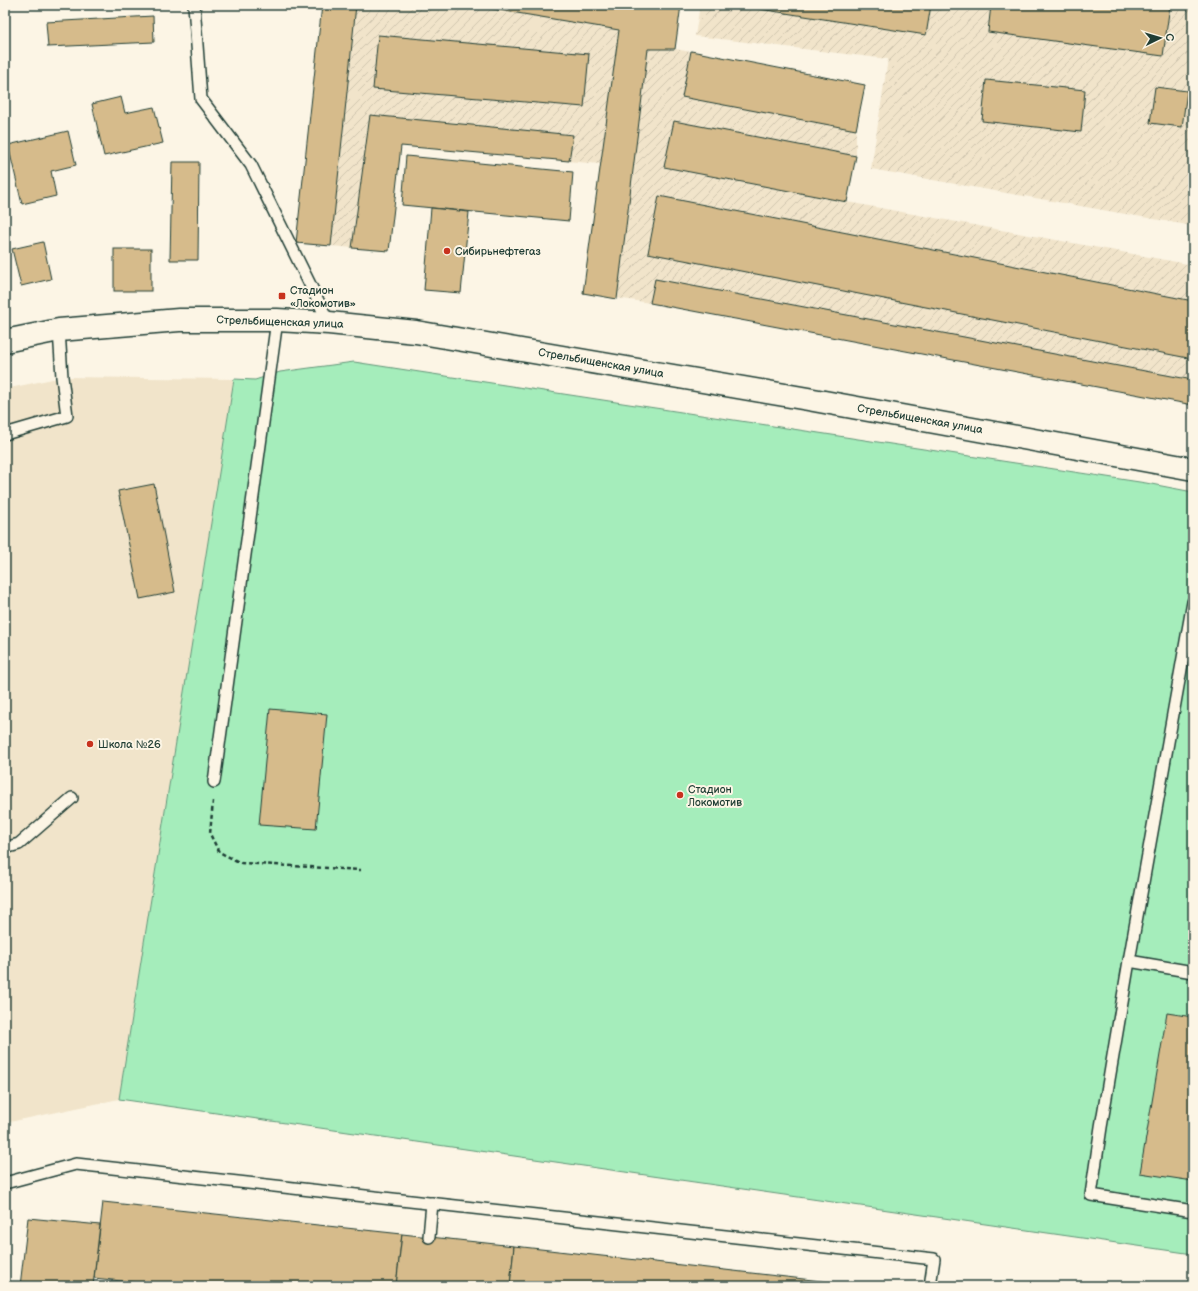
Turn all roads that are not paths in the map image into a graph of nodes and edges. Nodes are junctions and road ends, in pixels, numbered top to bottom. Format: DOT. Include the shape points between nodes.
graph roads {
  1 [pos="194,5"];
  2 [pos="277,320"];
  3 [pos="329,323"];
  4 [pos="59,330"];
  5 [pos="5,341"];
  6 [pos="5,434"];
  7 [pos="1193,469"];
  8 [pos="1193,602"];
  9 [pos="214,782"];
  10 [pos="72,798"];
  11 [pos="5,848"];
  12 [pos="1130,961"];
  13 [pos="1193,972"];
  14 [pos="5,1183"];
  15 [pos="432,1203"];
  16 [pos="1193,1212"];
  17 [pos="429,1237"];
  18 [pos="930,1286"];
  1 -- 3 [label="lane" via="201,99 251,165"];
  2 -- 3 [label="main road, Стрельбищенская улица"];
  2 -- 4 [label="main road, Стрельбищенская улица" via="179,320"];
  2 -- 9 [label="lane"];
  3 -- 7 [label="main road, Стрельбищенская улица" via="424,333"];
  4 -- 5 [label="main road, Стрельбищенская улица"];
  4 -- 6 [label="lane" via="67,416"];
  8 -- 12 [label="lane"];
  10 -- 11 [label="lane" via="19,844"];
  12 -- 13 [label="lane"];
  12 -- 16 [label="lane" via="1091,1195"];
  14 -- 15 [label="lane" via="76,1164"];
  15 -- 17 [label="lane"];
  15 -- 18 [label="lane" via="934,1258"];
}
